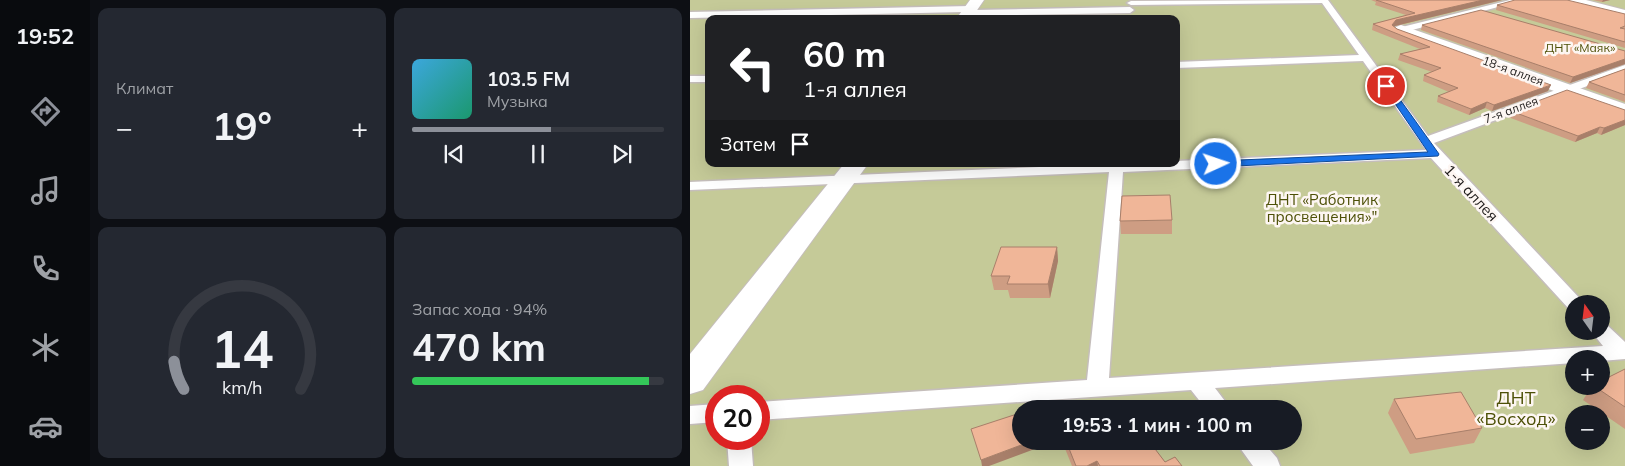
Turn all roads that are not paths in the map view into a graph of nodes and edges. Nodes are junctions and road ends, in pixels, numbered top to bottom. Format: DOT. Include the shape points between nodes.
graph roads {
  1 [pos="1520,0"];
  2 [pos="1570,0"];
  3 [pos="1324,1"];
  4 [pos="1131,8"];
  5 [pos="970,10"];
  6 [pos="1479,10"];
  7 [pos="1625,14"];
  8 [pos="690,15"];
  9 [pos="1497,15"];
  10 [pos="1401,30"];
  11 [pos="1367,58"];
  12 [pos="1180,65"];
  13 [pos="1625,68"];
  14 [pos="690,79"];
  15 [pos="705,79"];
  16 [pos="1566,90"];
  17 [pos="1625,112"];
  18 [pos="1426,141"];
  19 [pos="1435,154"];
  20 [pos="1180,164"];
  21 [pos="1072,167"];
  22 [pos="1117,167"];
  23 [pos="850,172"];
  24 [pos="690,186"];
  25 [pos="1568,295"];
  26 [pos="1610,339"];
  27 [pos="1623,351"];
  28 [pos="690,380"];
  29 [pos="1196,381"];
  30 [pos="1097,388"];
  31 [pos="1212,400"];
  32 [pos="770,409"];
  33 [pos="705,414"];
  34 [pos="690,415"];
  35 [pos="740,450"];
  36 [pos="1255,450"];
  37 [pos="741,466"];
  38 [pos="1268,466"];
  1 -- 6 [label="lane"];
  2 -- 7 [label="street"];
  3 -- 4 [label="lane"];
  3 -- 11 [label="lane, 1-я аллея"];
  4 -- 5 [label="lane"];
  5 -- 8 [label="lane"];
  6 -- 9 [label="lane"];
  6 -- 10 [label="lane"];
  10 -- 16 [label="street, 18-я аллея"];
  11 -- 12 [label="lane"];
  11 -- 18 [label="lane, 1-я аллея"];
  13 -- 16 [label="lane, 7-я аллея"];
  14 -- 15 [label="lane"];
  16 -- 17 [label="street, 18-я аллея"];
  16 -- 18 [label="lane, 7-я аллея"];
  18 -- 19 [label="lane, 1-я аллея"];
  19 -- 20 [label="lane"];
  19 -- 25 [label="lane, 1-я аллея"];
  21 -- 23 [label="lane"];
  22 -- 30 [label="lane"];
  23 -- 24 [label="lane"];
  23 -- 28 [label="street"];
  26 -- 27 [label="lane"];
  27 -- 29 [label="lane"];
  29 -- 30 [label="lane"];
  29 -- 31 [label="lane"];
  30 -- 32 [label="lane"];
  33 -- 34 [label="lane"];
  35 -- 37 [label="lane"];
  36 -- 38 [label="lane"];
}
